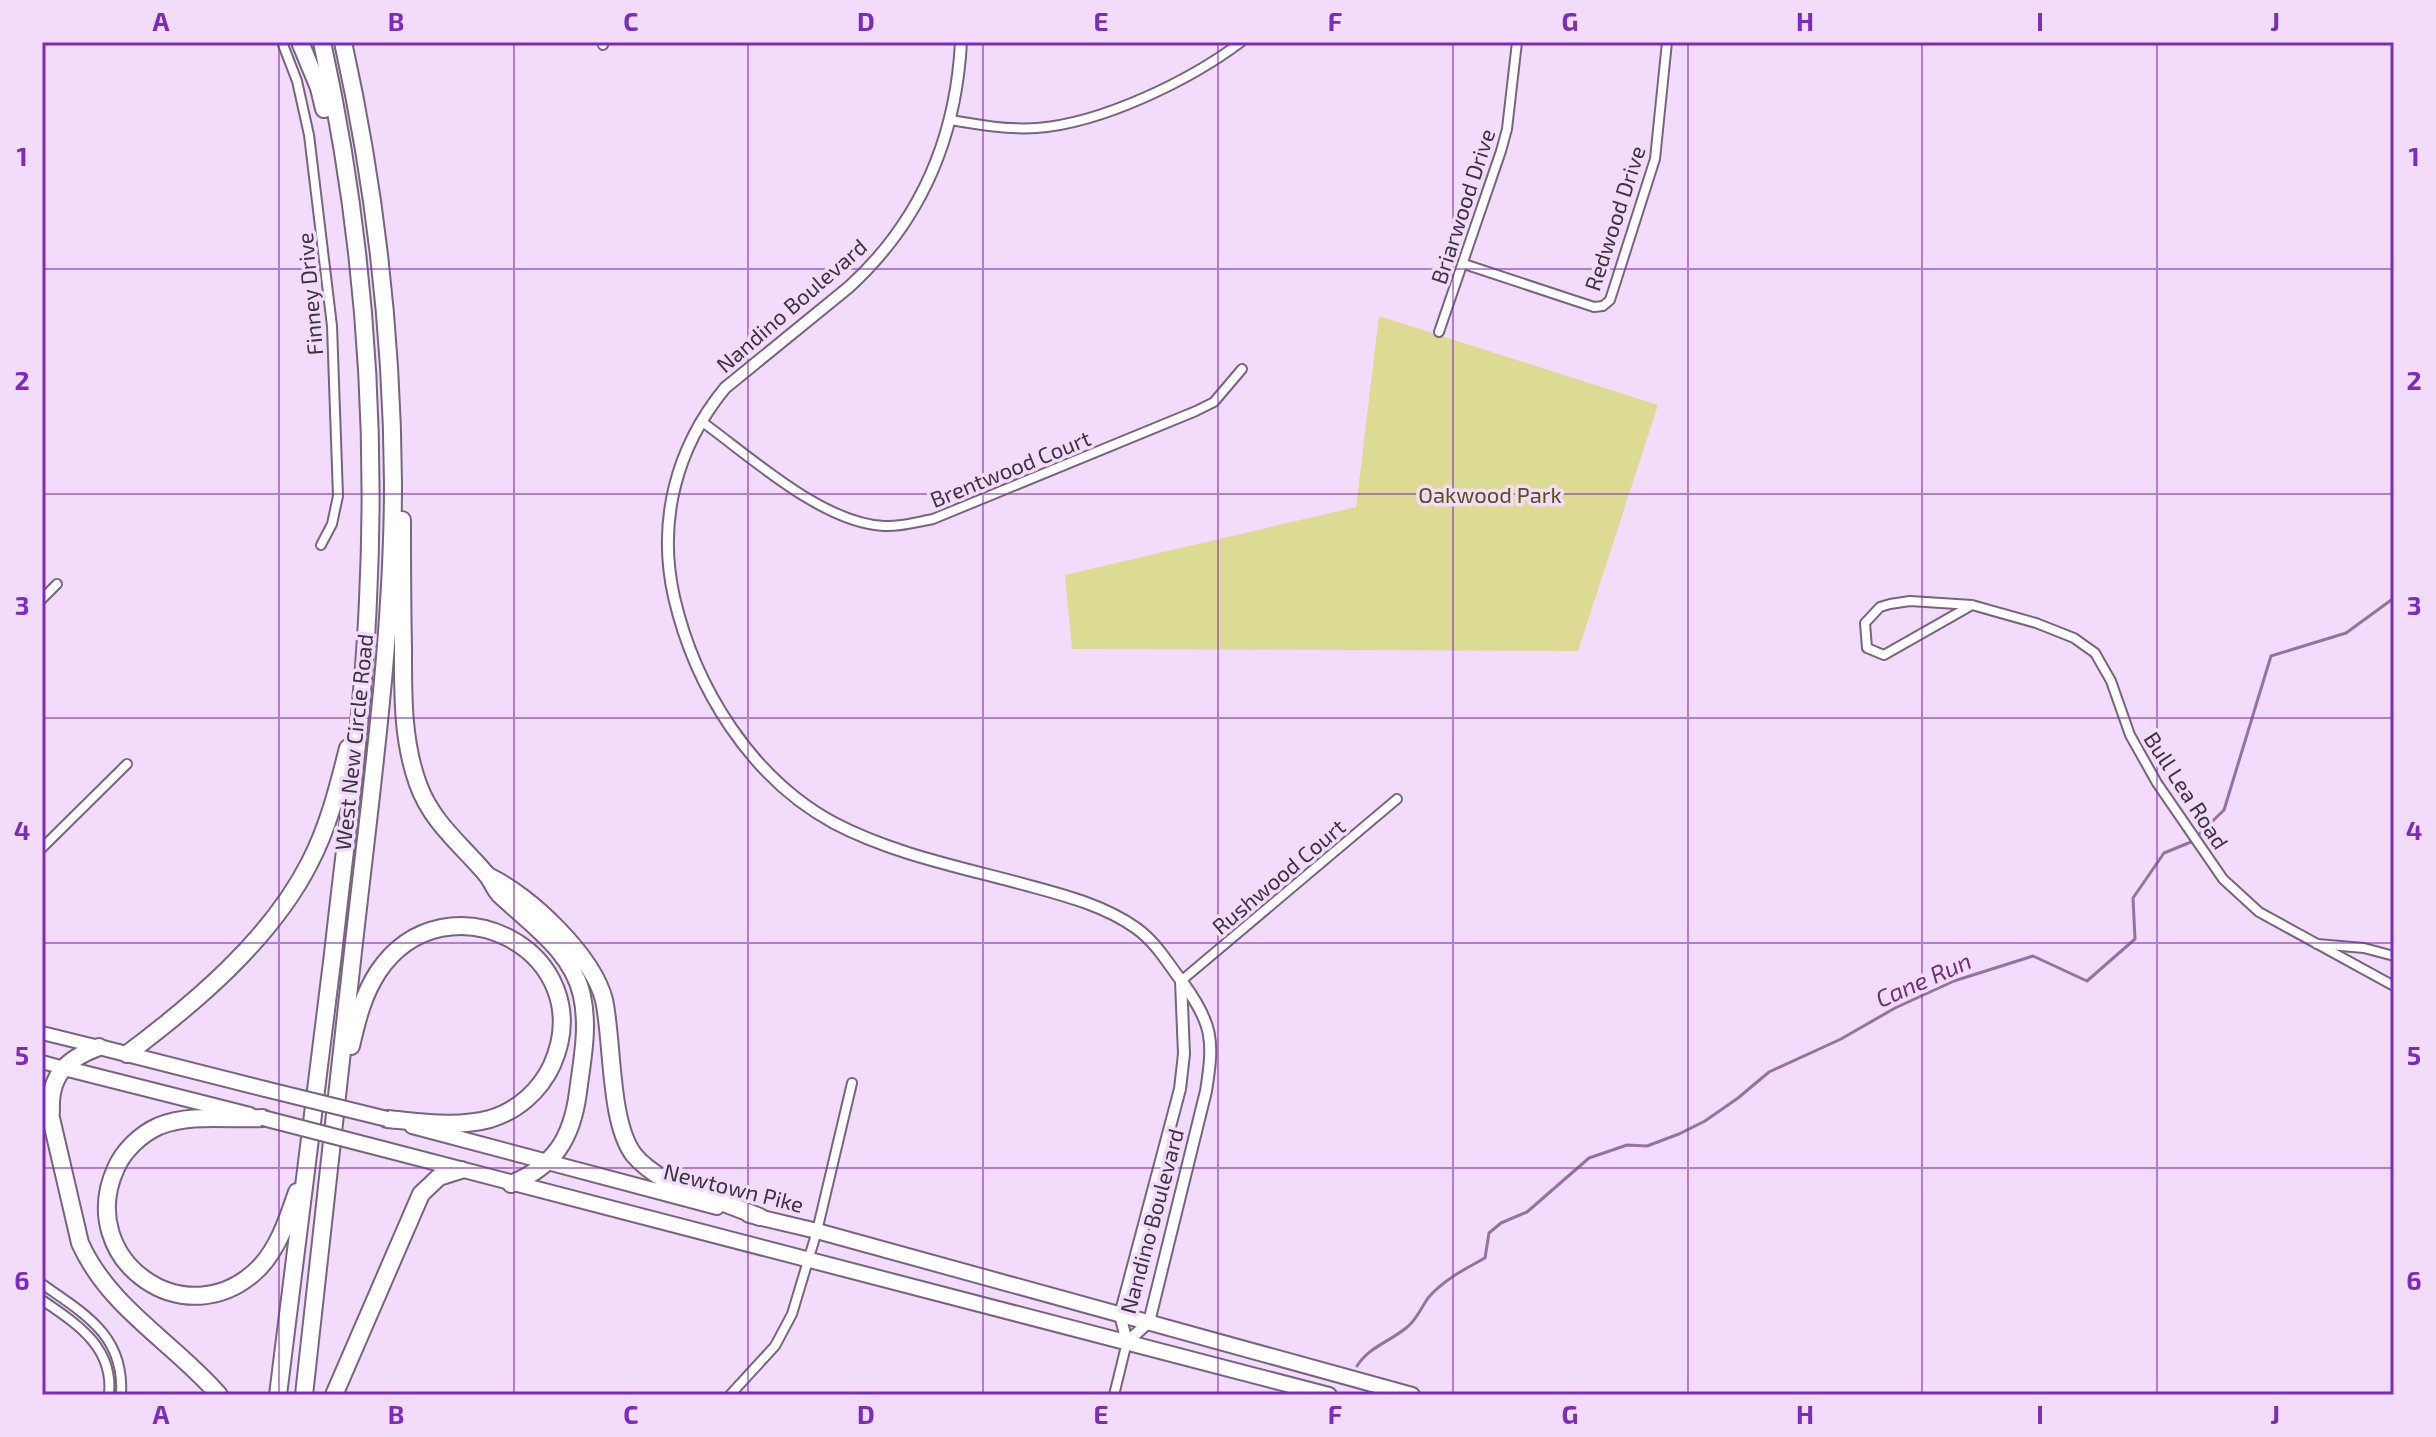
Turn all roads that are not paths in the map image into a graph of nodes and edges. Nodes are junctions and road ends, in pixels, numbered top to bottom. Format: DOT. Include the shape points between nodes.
graph roads {
  1 [pos="282,42"];
  2 [pos="300,42"];
  3 [pos="322,42"];
  4 [pos="343,42"];
  5 [pos="354,42"];
  6 [pos="961,42"];
  7 [pos="1241,42"];
  8 [pos="1517,42"];
  9 [pos="1667,42"];
  10 [pos="355,92"];
  11 [pos="951,120"];
  12 [pos="349,199"];
  13 [pos="1464,264"];
  14 [pos="1439,332"];
  15 [pos="1242,369"];
  16 [pos="701,421"];
  17 [pos="393,484"];
  18 [pos="321,545"];
  19 [pos="57,584"];
  20 [pos="42,599"];
  21 [pos="1972,605"];
  22 [pos="363,684"];
  23 [pos="127,764"];
  24 [pos="1397,799"];
  25 [pos="42,848"];
  26 [pos="489,877"];
  27 [pos="2312,943"];
  28 [pos="2394,956"];
  29 [pos="1181,981"];
  30 [pos="2394,986"];
  31 [pos="42,1033"];
  32 [pos="99,1047"];
  33 [pos="127,1054"];
  34 [pos="42,1062"];
  35 [pos="64,1068"];
  36 [pos="852,1083"];
  37 [pos="42,1098"];
  38 [pos="336,1098"];
  39 [pos="51,1118"];
  40 [pos="263,1118"];
  41 [pos="387,1119"];
  42 [pos="309,1152"];
  43 [pos="549,1162"];
  44 [pos="461,1170"];
  45 [pos="511,1184"];
  46 [pos="760,1217"];
  47 [pos="817,1231"];
  48 [pos="808,1261"];
  49 [pos="42,1284"];
  50 [pos="42,1300"];
  51 [pos="1120,1315"];
  52 [pos="1149,1322"];
  53 [pos="1127,1342"];
  54 [pos="109,1395"];
  55 [pos="121,1395"];
  56 [pos="219,1395"];
  57 [pos="278,1395"];
  58 [pos="304,1395"];
  59 [pos="334,1395"];
  60 [pos="730,1395"];
  61 [pos="1114,1395"];
  62 [pos="1329,1395"];
  63 [pos="1412,1395"];
  1 -- 18 [label="street, Finney Drive" via="309,135 331,315 338,496"];
  2 -- 12 [label="highway" via="319,88"];
  3 -- 12 [label="highway"];
  4 -- 10 [label="highway"];
  5 -- 10 [label="highway"];
  6 -- 11 [label="street, Nandino Boulevard"];
  7 -- 11 [label="street" via="1190,75 1066,124 1034,128"];
  8 -- 13 [label="street, Briarwood Drive" via="1507,129"];
  9 -- 13 [label="street, Redwood Drive" via="1655,159 1607,304 1594,307"];
  10 -- 17 [label="highway, West New Circle Road" via="376,227"];
  11 -- 16 [label="street, Nandino Boulevard" via="929,183 886,249 849,287 725,388"];
  12 -- 22 [label="highway, West New Circle Road" via="371,463"];
  13 -- 14 [label="street, Briarwood Drive"];
  15 -- 16 [label="street, Brentwood Court" via="1214,402 1182,417 943,516 905,525 862,522 815,504"];
  16 -- 29 [label="street, Nandino Boulevard" via="672,497 669,572 688,640 714,701 745,749 784,787 869,839 1078,899 1113,914 1158,948"];
  17 -- 26 [label="highway" via="402,515 409,753 426,806"];
  17 -- 38 [label="highway, West New Circle Road" via="383,697"];
  19 -- 20 [label="street"];
  21 -- 21 [label="street, Bull Lea Road" via="1910,601 1880,607 1865,623 1867,648 1884,655"];
  21 -- 27 [label="street, Bull Lea Road" via="2063,633 2095,653 2130,735 2223,879 2259,912"];
  22 -- 33 [label="highway" via="325,829 294,891 222,973"];
  22 -- 42 [label="highway, West New Circle Road"];
  23 -- 25 [label="street"];
  24 -- 29 [label="street, Rushwood Court"];
  26 -- 43 [label="highway" via="496,891 563,955 582,997 584,1038 576,1105"];
  26 -- 46 [label="highway" via="505,884 559,930 597,982 622,1131 632,1153 667,1181"];
  27 -- 28 [label="street, Bull Lea Road"];
  27 -- 30 [label="street, Bull Lea Road"];
  29 -- 51 [label="street, Nandino Boulevard" via="1180,1089"];
  29 -- 52 [label="street, Nandino Boulevard" via="1207,1021 1210,1068"];
  31 -- 32 [label="main road, Newtown Pike"];
  32 -- 33 [label="highway, Newtown Pike"];
  32 -- 35 [label="highway"];
  33 -- 41 [label="highway, Newtown Pike, bridge"];
  34 -- 35 [label="main road"];
  35 -- 39 [label="highway" via="51,1090"];
  35 -- 40 [label="highway"];
  36 -- 47 [label="street"];
  37 -- 39 [label="highway"];
  38 -- 41 [label="highway" via="362,1002 379,971 401,947 442,927 474,926 502,933 529,951 550,976 561,1024 554,1059 539,1087 490,1119 448,1124"];
  38 -- 58 [label="highway, West New Circle Road"];
  39 -- 56 [label="highway" via="80,1243 93,1268 122,1304"];
  40 -- 42 [label="highway" via="179,1121 158,1127 130,1146 111,1178 106,1218 111,1239 137,1274 172,1293 191,1296 209,1295 244,1280 278,1240"];
  40 -- 44 [label="highway, bridge"];
  41 -- 43 [label="highway, Newtown Pike"];
  42 -- 57 [label="highway, West New Circle Road"];
  43 -- 45 [label="highway"];
  43 -- 46 [label="highway, Newtown Pike"];
  44 -- 45 [label="highway"];
  44 -- 59 [label="highway" via="439,1177 421,1194"];
  45 -- 48 [label="highway"];
  46 -- 47 [label="highway, Newtown Pike"];
  47 -- 48 [label="street"];
  47 -- 51 [label="highway, Newtown Pike"];
  48 -- 53 [label="highway"];
  48 -- 60 [label="street" via="777,1343"];
  49 -- 55 [label="street" via="101,1329 118,1361"];
  50 -- 54 [label="street" via="95,1341 106,1364"];
  51 -- 52 [label="highway, Newtown Pike"];
  51 -- 53 [label="street, Nandino Boulevard"];
  52 -- 53 [label="street, Nandino Boulevard"];
  52 -- 63 [label="highway, Newtown Pike"];
  53 -- 61 [label="street"];
  53 -- 62 [label="highway"];
}
